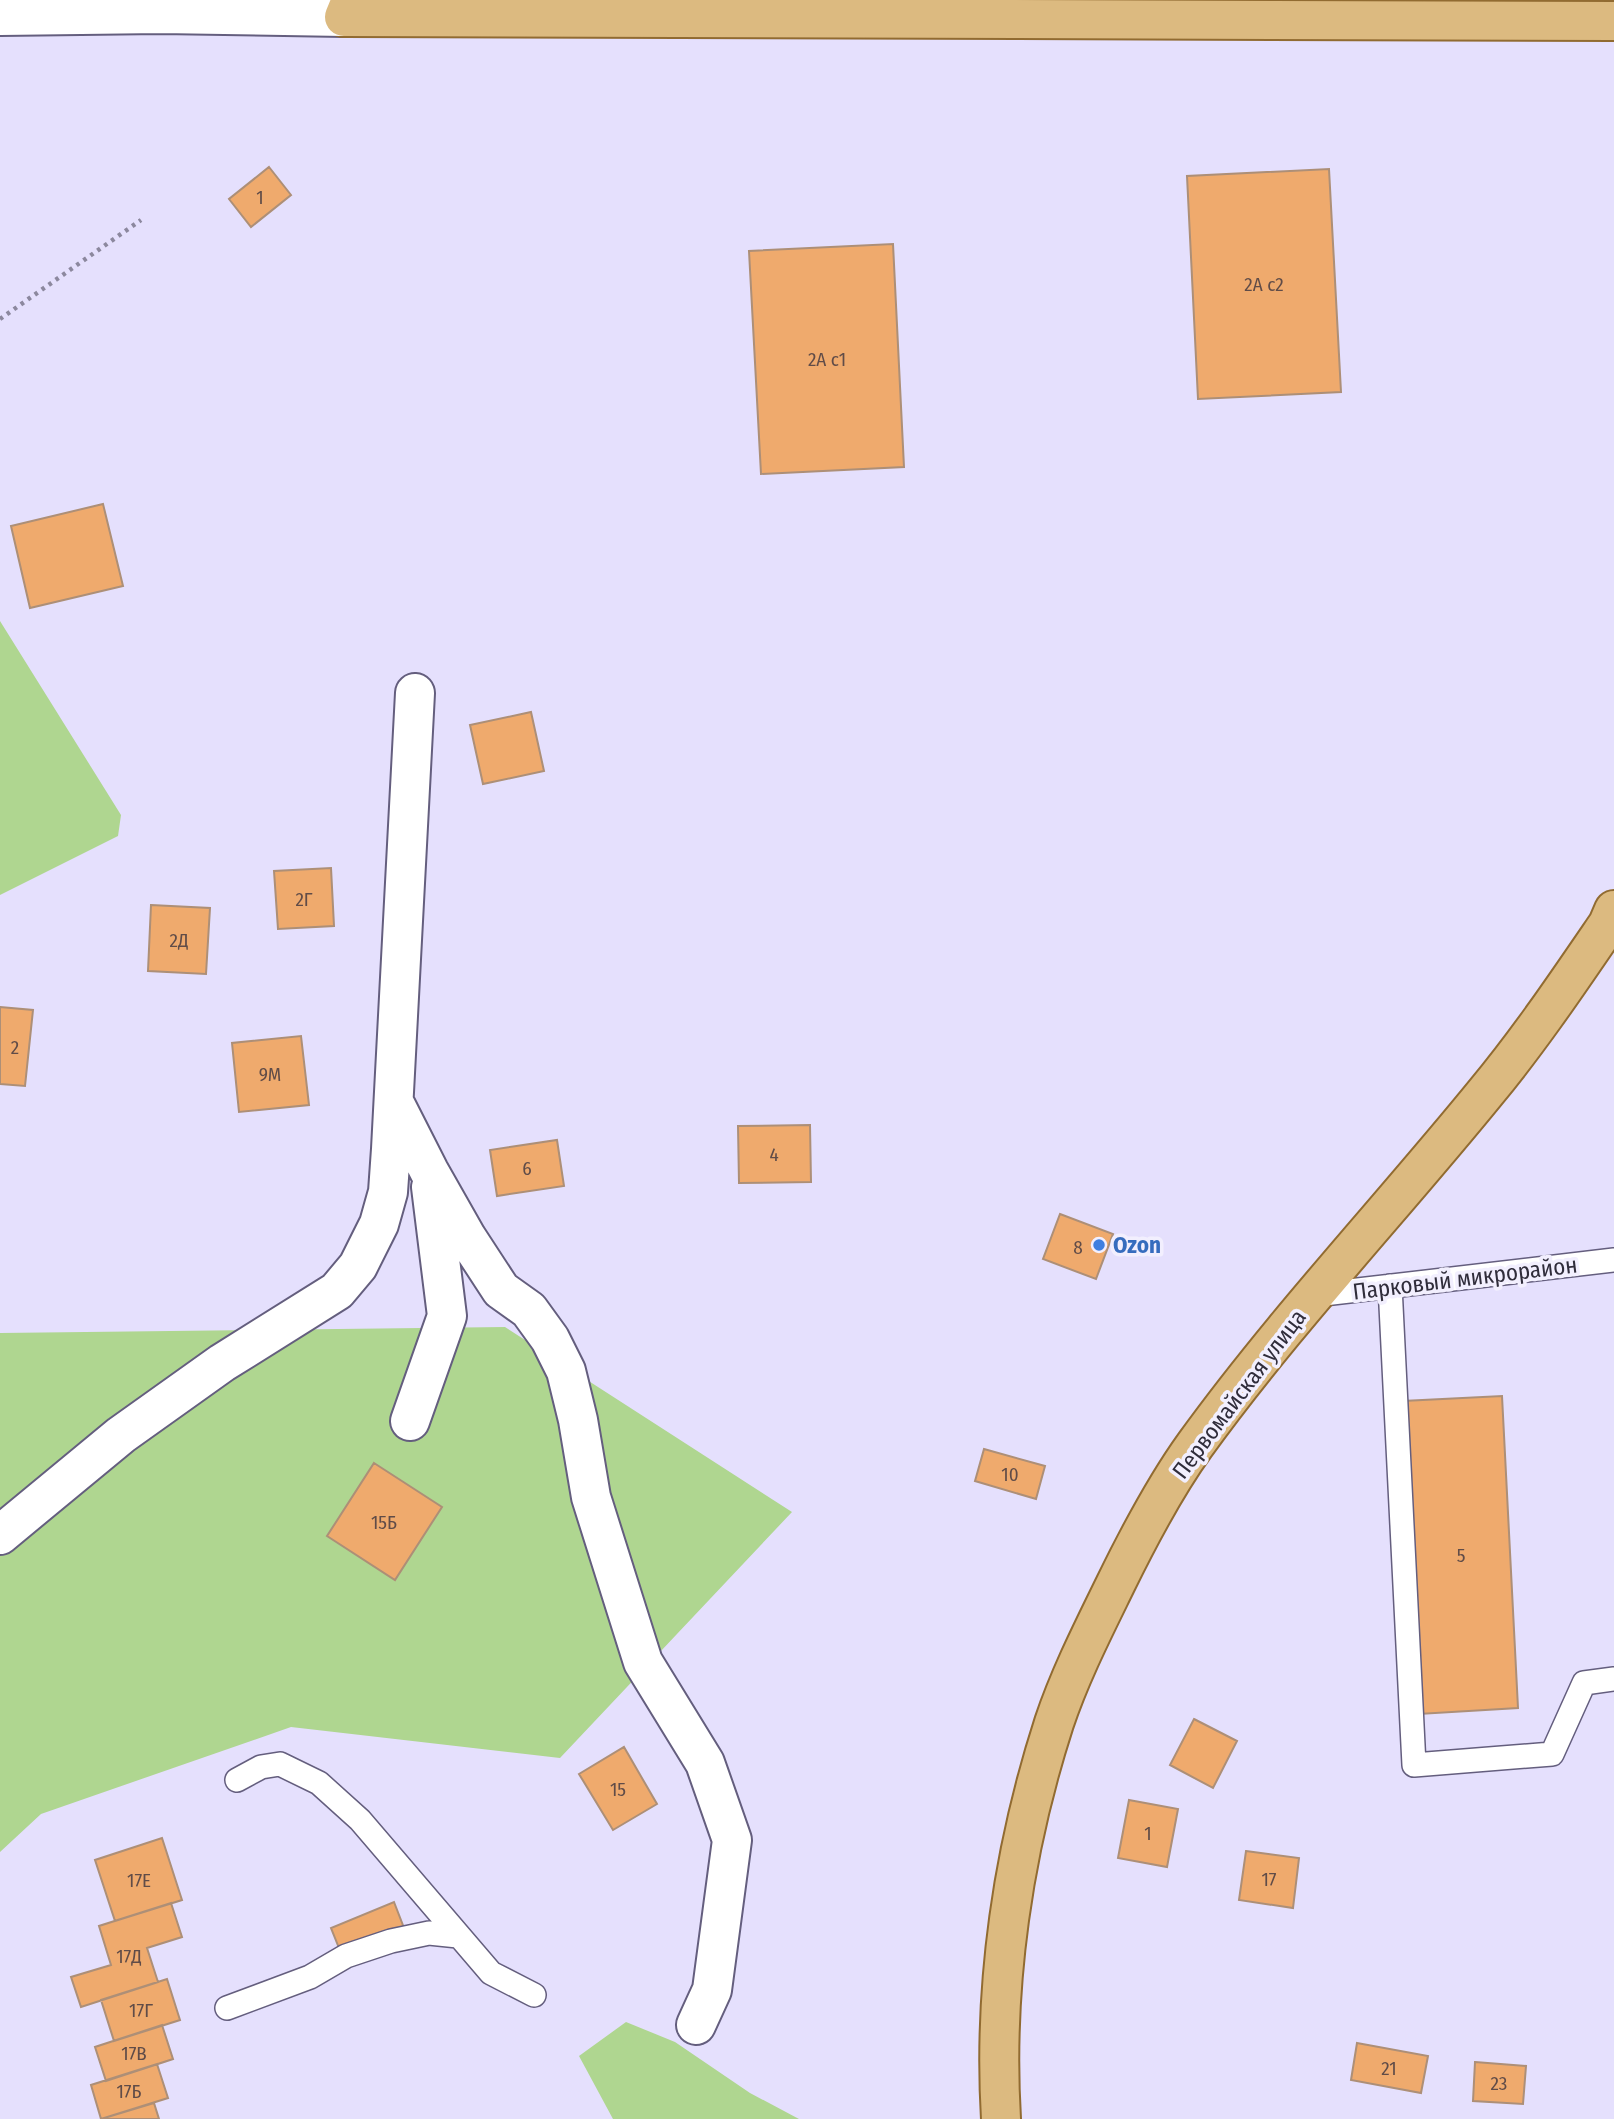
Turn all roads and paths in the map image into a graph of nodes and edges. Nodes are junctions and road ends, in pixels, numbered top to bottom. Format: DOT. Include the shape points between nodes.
graph roads {
  1 [pos="160,7"];
  2 [pos="347,8"];
  3 [pos="406,8"];
  4 [pos="758,8"];
  5 [pos="1171,9"];
  6 [pos="0,16"];
  7 [pos="1614,21"];
  8 [pos="141,220"];
  9 [pos="0,319"];
  10 [pos="415,693"];
  11 [pos="1614,910"];
  12 [pos="393,1099"];
  13 [pos="429,1171"];
  14 [pos="1614,1260"];
  15 [pos="1390,1286"];
  16 [pos="1315,1295"];
  17 [pos="410,1420"];
  18 [pos="0,1535"];
  19 [pos="1614,1679"];
  20 [pos="237,1780"];
  21 [pos="458,1936"];
  22 [pos="534,1995"];
  23 [pos="226,2008"];
  24 [pos="696,2025"];
  25 [pos="1000,2119"];
  1 -- 2 [label="street"];
  1 -- 6 [label="street"];
  2 -- 3 [label="main road"];
  3 -- 4 [label="main road"];
  4 -- 5 [label="main road"];
  5 -- 7 [label="main road"];
  8 -- 9 [label="path"];
  10 -- 12 [label="street"];
  11 -- 16 [label="main road, Первомайская улица" via="1488,1090"];
  12 -- 13 [label="street"];
  12 -- 18 [label="street" via="388,1192 379,1224 358,1266 337,1291 222,1363 121,1435"];
  13 -- 17 [label="street" via="447,1316"];
  13 -- 24 [label="street" via="501,1290 529,1310 566,1371 591,1497 643,1662 705,1763 732,1840 712,1990"];
  14 -- 15 [label="lane, Парковый микрорайон"];
  15 -- 16 [label="lane, Парковый микрорайон"];
  15 -- 19 [label="lane" via="1414,1765 1552,1754 1584,1683"];
  16 -- 25 [label="main road, Первомайская улица" via="1193,1448 1154,1511 1093,1630 1055,1721 1028,1817 1008,1926 998,2032"];
  20 -- 21 [label="lane" via="261,1767 280,1765 319,1783 360,1820"];
  21 -- 22 [label="lane" via="491,1973"];
  21 -- 23 [label="lane" via="429,1933 391,1941"];
}
